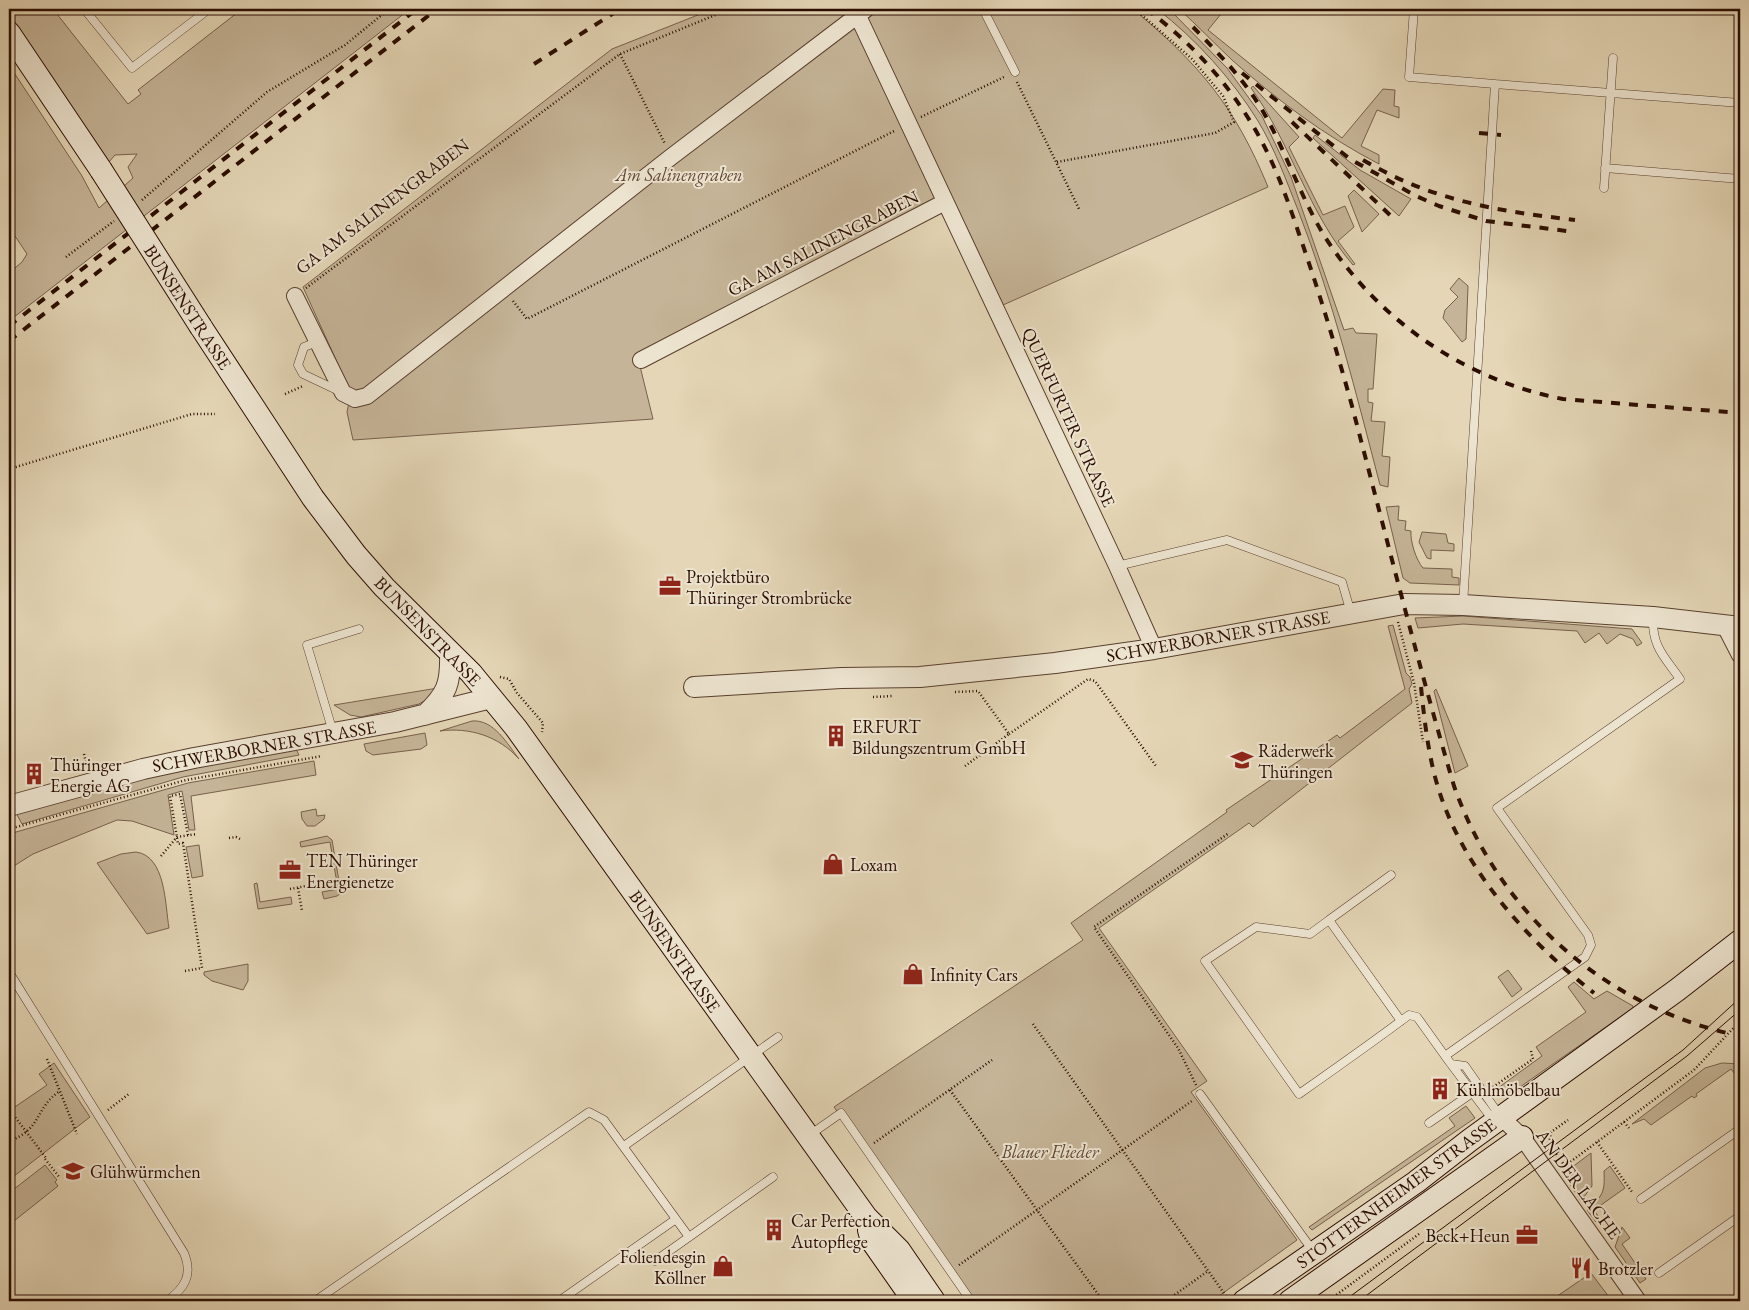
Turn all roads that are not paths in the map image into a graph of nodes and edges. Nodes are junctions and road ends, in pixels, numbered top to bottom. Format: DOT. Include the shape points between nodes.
graph roads {
  1 [pos="87,9"];
  2 [pos="209,9"];
  3 [pos="983,9"];
  4 [pos="1414,9"];
  5 [pos="862,12"];
  6 [pos="9,33"];
  7 [pos="1613,58"];
  8 [pos="1015,72"];
  9 [pos="1494,84"];
  10 [pos="1610,93"];
  11 [pos="1740,103"];
  12 [pos="1605,168"];
  13 [pos="1740,179"];
  14 [pos="1604,188"];
  15 [pos="945,202"];
  16 [pos="295,296"];
  17 [pos="317,342"];
  18 [pos="641,360"];
  19 [pos="343,393"];
  20 [pos="1117,566"];
  21 [pos="1463,605"];
  22 [pos="1351,613"];
  23 [pos="1653,617"];
  24 [pos="1733,627"];
  25 [pos="359,629"];
  26 [pos="1154,649"];
  27 [pos="450,653"];
  28 [pos="1740,655"];
  29 [pos="694,687"];
  30 [pos="491,698"];
  31 [pos="425,715"];
  32 [pos="333,734"];
  33 [pos="9,806"];
  34 [pos="1391,875"];
  35 [pos="1329,920"];
  36 [pos="1740,941"];
  37 [pos="9,972"];
  38 [pos="1401,1021"];
  39 [pos="778,1037"];
  40 [pos="1445,1056"];
  41 [pos="750,1057"];
  42 [pos="1451,1064"];
  43 [pos="1480,1086"];
  44 [pos="1472,1093"];
  45 [pos="1200,1094"];
  46 [pos="1501,1117"];
  47 [pos="1429,1123"];
  48 [pos="1740,1128"];
  49 [pos="808,1136"];
  50 [pos="1522,1137"];
  51 [pos="624,1146"];
  52 [pos="773,1177"];
  53 [pos="1642,1199"];
  54 [pos="1740,1216"];
  55 [pos="866,1217"];
  56 [pos="676,1219"];
  57 [pos="689,1237"];
  58 [pos="1314,1253"];
  59 [pos="655,1261"];
  60 [pos="1659,1273"];
  61 [pos="1236,1300"];
  62 [pos="167,1301"];
  63 [pos="315,1301"];
  64 [pos="560,1301"];
  65 [pos="914,1301"];
  66 [pos="934,1301"];
  67 [pos="971,1301"];
  68 [pos="1290,1301"];
  69 [pos="1638,1301"];
  1 -- 2 [label="lane" via="132,68"];
  3 -- 8 [label="lane"];
  4 -- 9 [label="lane" via="1409,77"];
  5 -- 15 [label="street, GA AM SALINENGRABEN" via="908,124"];
  5 -- 19 [label="street, GA AM SALINENGRABEN" via="671,156 367,396 355,399"];
  6 -- 27 [label="main road, BUNSENSTRASSE, bridge" via="298,475 356,555"];
  7 -- 10 [label="lane"];
  9 -- 10 [label="lane"];
  9 -- 21 [label="lane"];
  10 -- 11 [label="lane"];
  10 -- 12 [label="lane"];
  12 -- 13 [label="lane"];
  12 -- 14 [label="lane"];
  15 -- 18 [label="street, GA AM SALINENGRABEN"];
  15 -- 20 [label="street, QUERFURTER STRASSE"];
  16 -- 17 [label="street, GA AM SALINENGRABEN"];
  17 -- 19 [label="street, GA AM SALINENGRABEN"];
  17 -- 19 [label="lane" via="304,347 298,365 303,374"];
  20 -- 22 [label="lane" via="1227,540 1342,582"];
  20 -- 26 [label="street, QUERFURTER STRASSE"];
  21 -- 22 [label="street, SCHWERBORNER STRASSE" via="1404,604"];
  21 -- 23 [label="street, SCHWERBORNER STRASSE"];
  22 -- 26 [label="street, SCHWERBORNER STRASSE"];
  23 -- 24 [label="street, SCHWERBORNER STRASSE"];
  23 -- 40 [label="lane" via="1655,642 1680,679 1497,808 1588,935 1591,949 1585,957"];
  24 -- 28 [label="street"];
  25 -- 32 [label="lane" via="307,645"];
  26 -- 29 [label="street, SCHWERBORNER STRASSE" via="1055,664 920,677"];
  27 -- 30 [label="main road, BUNSENSTRASSE"];
  27 -- 31 [label="street" via="449,683 440,701"];
  30 -- 31 [label="street, SCHWERBORNER STRASSE"];
  30 -- 41 [label="main road, BUNSENSTRASSE" via="522,736 574,814"];
  31 -- 32 [label="street, SCHWERBORNER STRASSE"];
  32 -- 33 [label="street, SCHWERBORNER STRASSE" via="142,769"];
  34 -- 35 [label="lane"];
  35 -- 38 [label="lane"];
  35 -- 38 [label="lane" via="1310,934 1256,927 1205,961 1299,1094"];
  36 -- 46 [label="main road, STOTTERNHEIMER STRASSE" via="1678,990"];
  37 -- 62 [label="lane" via="188,1262 188,1278 184,1286"];
  38 -- 40 [label="lane" via="1409,1015 1417,1018"];
  39 -- 41 [label="lane"];
  40 -- 42 [label="lane"];
  41 -- 49 [label="main road, BUNSENSTRASSE"];
  41 -- 51 [label="lane"];
  42 -- 43 [label="lane" via="1465,1066"];
  42 -- 44 [label="lane"];
  43 -- 44 [label="lane"];
  43 -- 46 [label="lane"];
  44 -- 46 [label="lane" via="1490,1116"];
  44 -- 47 [label="lane"];
  45 -- 58 [label="lane"];
  46 -- 50 [label="street, AN DER LACHE"];
  46 -- 58 [label="main road, STOTTERNHEIMER STRASSE" via="1416,1182"];
  48 -- 53 [label="lane"];
  49 -- 55 [label="main road, BUNSENSTRASSE"];
  49 -- 67 [label="lane" via="841,1113"];
  50 -- 68 [label="main road, STOTTERNHEIMER STRASSE"];
  50 -- 69 [label="street, AN DER LACHE"];
  51 -- 56 [label="lane"];
  51 -- 63 [label="lane" via="597,1114 582,1114"];
  52 -- 57 [label="lane"];
  54 -- 60 [label="lane"];
  55 -- 65 [label="main road, BUNSENSTRASSE" via="872,1241"];
  55 -- 66 [label="main road, BUNSENSTRASSE" via="899,1250"];
  56 -- 57 [label="lane"];
  56 -- 64 [label="lane"];
  57 -- 59 [label="lane"];
  58 -- 61 [label="main road, STOTTERNHEIMER STRASSE"];
}
